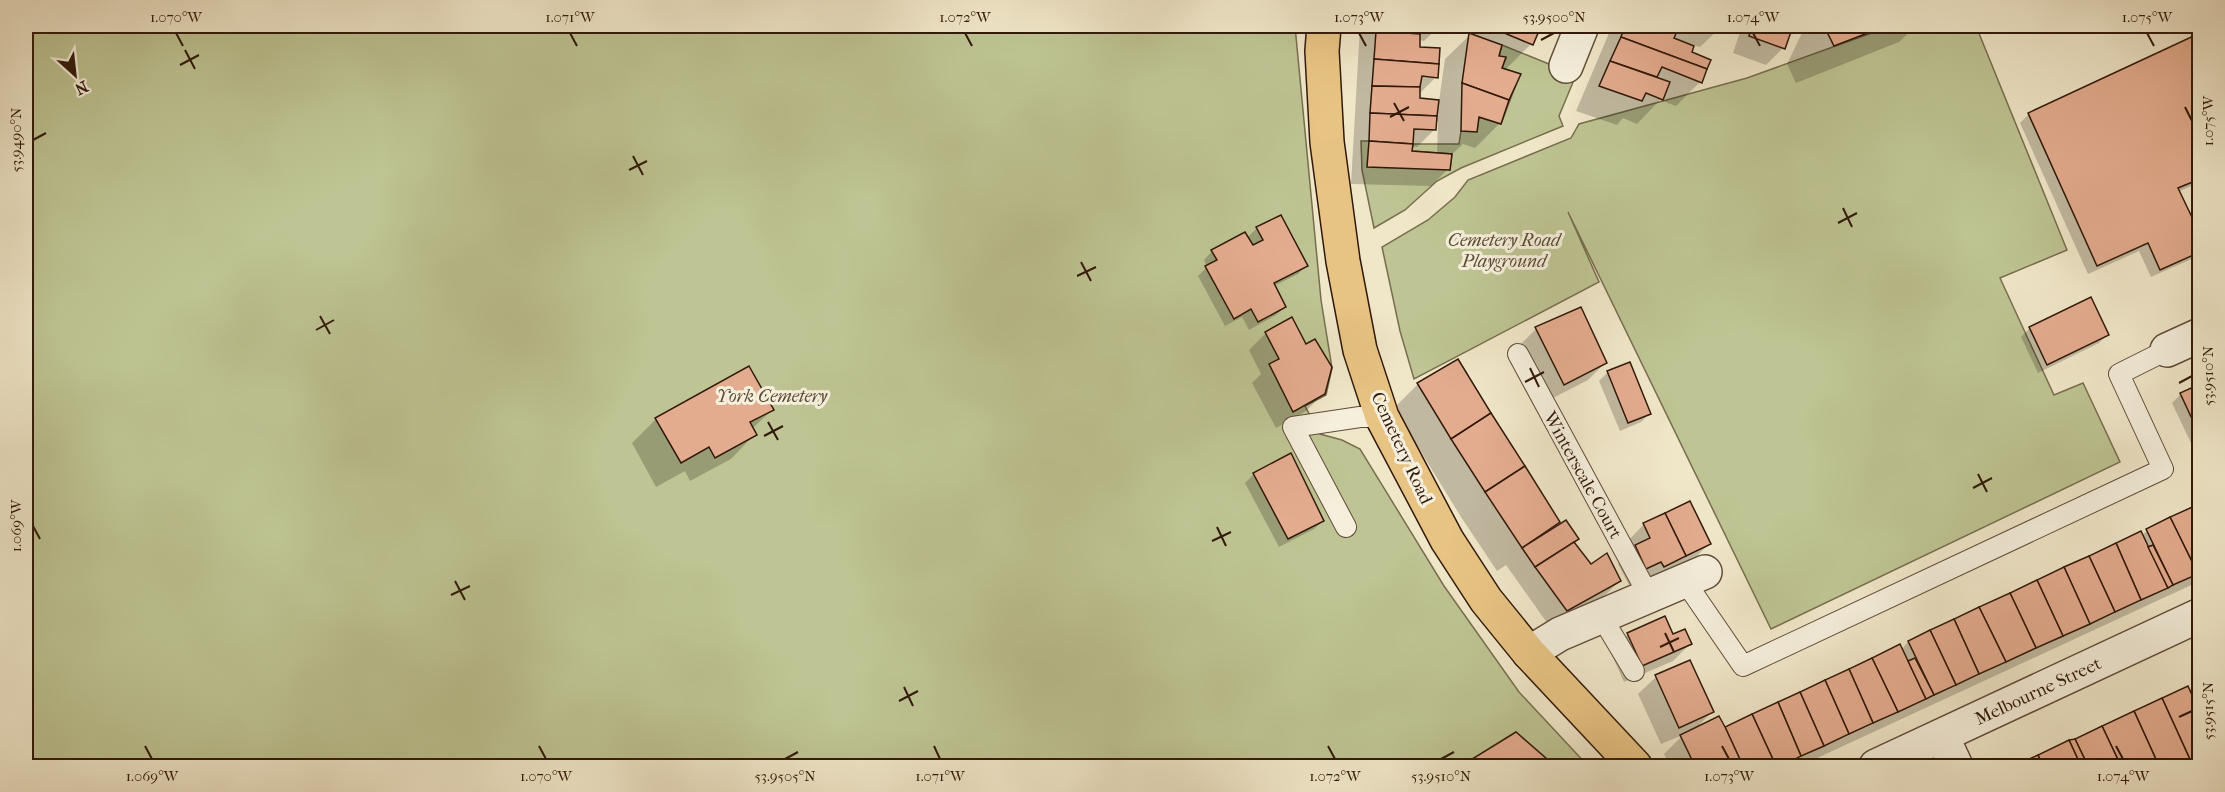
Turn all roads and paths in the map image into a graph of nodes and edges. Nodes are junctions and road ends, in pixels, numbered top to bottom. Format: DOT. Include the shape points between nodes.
graph roads {
  1 [pos="1324,26"];
  2 [pos="1582,26"];
  3 [pos="1566,66"];
  4 [pos="2199,335"];
  5 [pos="2167,350"];
  6 [pos="1518,354"];
  7 [pos="1382,417"];
  8 [pos="1346,526"];
  9 [pos="1694,576"];
  10 [pos="1649,596"];
  11 [pos="2199,615"];
  12 [pos="1601,616"];
  13 [pos="1529,653"];
  14 [pos="1634,671"];
  15 [pos="1942,736"];
  16 [pos="1635,766"];
  17 [pos="1876,766"];
  18 [pos="1956,766"];
  1 -- 7 [label="main road, Cemetery Road" via="1327,142 1343,261 1360,350"];
  2 -- 3 [label="street"];
  4 -- 5 [label="street"];
  5 -- 9 [label="lane" via="2119,374 2163,469 1743,666"];
  6 -- 10 [label="lane, Winterscale Court"];
  7 -- 8 [label="lane" via="1293,427"];
  7 -- 13 [label="main road, Cemetery Road" via="1447,540 1486,600"];
  9 -- 10 [label="street"];
  10 -- 12 [label="street"];
  11 -- 15 [label="street, Melbourne Street"];
  12 -- 13 [label="street"];
  12 -- 14 [label="lane"];
  13 -- 16 [label="main road, Cemetery Road"];
  15 -- 17 [label="street, Melbourne Street"];
  15 -- 18 [label="street"];
}
